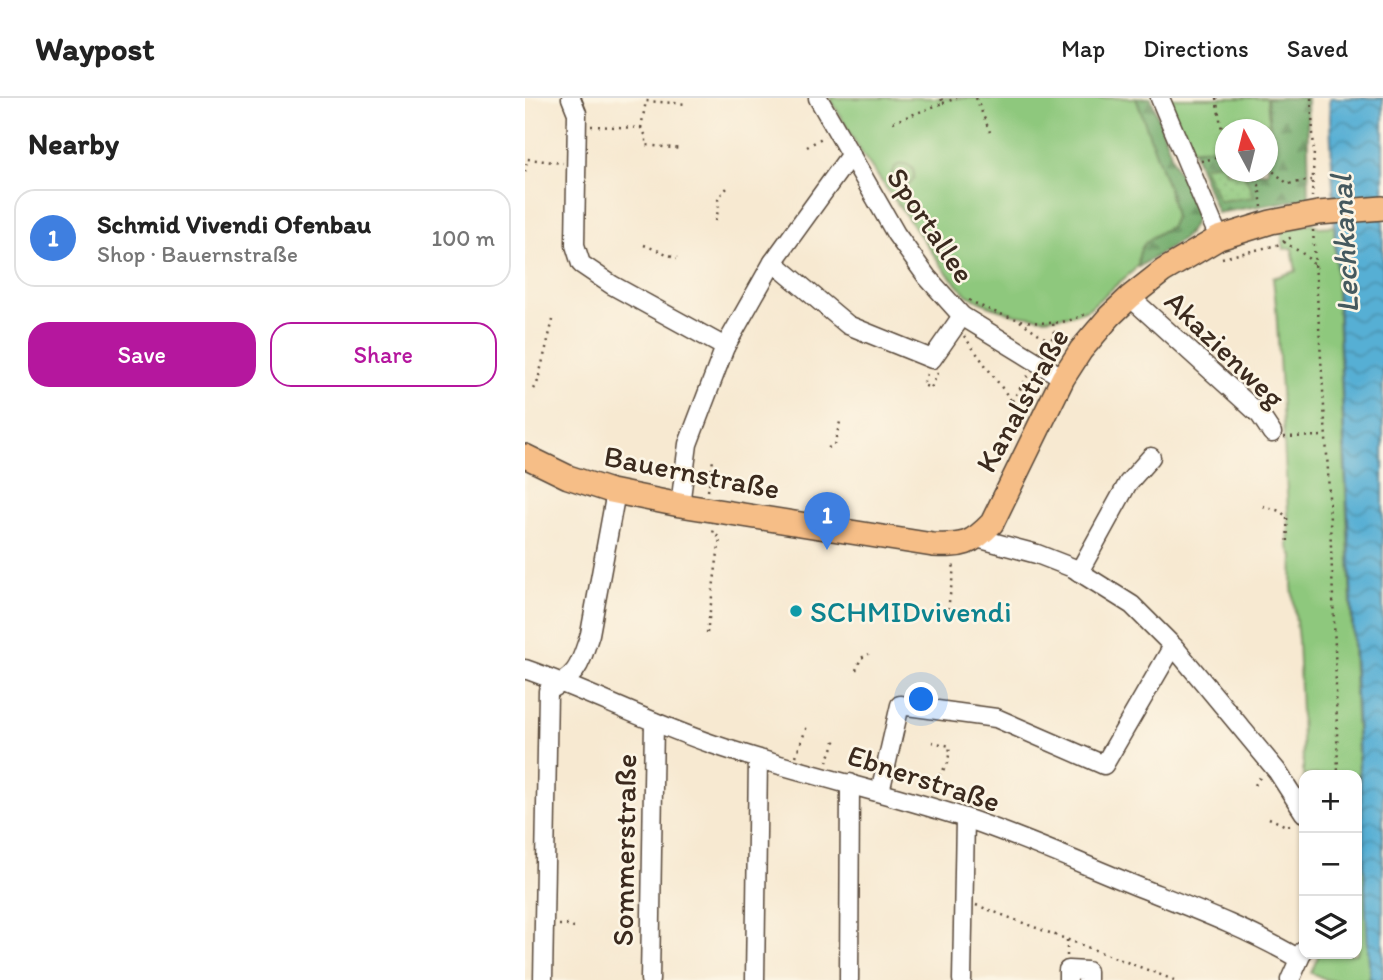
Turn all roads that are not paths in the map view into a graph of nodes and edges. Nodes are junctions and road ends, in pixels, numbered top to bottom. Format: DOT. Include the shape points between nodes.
graph roads {
  1 [pos="571,98"];
  2 [pos="818,98"];
  3 [pos="1160,98"];
  4 [pos="851,154"];
  5 [pos="1383,208"];
  6 [pos="1219,238"];
  7 [pos="773,262"];
  8 [pos="1130,297"];
  9 [pos="962,314"];
  10 [pos="725,347"];
  11 [pos="1063,378"];
  12 [pos="1272,433"];
  13 [pos="525,456"];
  14 [pos="1151,457"];
  15 [pos="616,492"];
  16 [pos="680,505"];
  17 [pos="977,538"];
  18 [pos="1079,572"];
  19 [pos="1173,646"];
  20 [pos="525,669"];
  21 [pos="563,682"];
  22 [pos="655,722"];
  23 [pos="758,759"];
  24 [pos="850,783"];
  25 [pos="880,792"];
  26 [pos="1299,814"];
  27 [pos="965,818"];
  28 [pos="1297,969"];
  29 [pos="543,980"];
  30 [pos="650,980"];
  31 [pos="755,980"];
  32 [pos="849,980"];
  33 [pos="962,980"];
  34 [pos="1068,980"];
  35 [pos="1087,980"];
  1 -- 10 [label="street" via="577,113 575,245 581,264"];
  2 -- 4 [label="street, Sportallee"];
  3 -- 6 [label="street"];
  4 -- 7 [label="street"];
  4 -- 9 [label="street, Sportallee" via="896,234"];
  5 -- 6 [label="main road, Kanalstraße" via="1271,222"];
  6 -- 8 [label="main road, Kanalstraße"];
  7 -- 9 [label="street" via="848,325 932,359"];
  7 -- 10 [label="street"];
  8 -- 11 [label="main road, Kanalstraße" via="1083,347"];
  8 -- 12 [label="street, Akazienweg" via="1260,415"];
  9 -- 11 [label="street, Sportallee" via="1033,368"];
  10 -- 16 [label="street" via="688,444"];
  11 -- 17 [label="main road, Kanalstraße" via="992,523"];
  13 -- 15 [label="main road, Bauernstraße" via="568,477"];
  14 -- 18 [label="street" via="1128,482"];
  15 -- 16 [label="main road, Bauernstraße"];
  15 -- 21 [label="street" via="590,635 575,673"];
  16 -- 17 [label="main road, Bauernstraße" via="921,543 955,546"];
  17 -- 18 [label="street" via="1037,554"];
  18 -- 19 [label="street" via="1132,605"];
  19 -- 25 [label="street" via="1104,765 996,718 899,705"];
  19 -- 26 [label="street" via="1277,771"];
  20 -- 21 [label="street, Ebnerstraße"];
  21 -- 22 [label="street, Ebnerstraße"];
  21 -- 29 [label="street" via="548,691"];
  22 -- 23 [label="street, Ebnerstraße"];
  22 -- 30 [label="street, Sommerstraße"];
  23 -- 24 [label="street, Ebnerstraße"];
  23 -- 31 [label="street"];
  24 -- 25 [label="street, Ebnerstraße"];
  24 -- 32 [label="street"];
  25 -- 27 [label="street, Ebnerstraße"];
  27 -- 28 [label="street, Ebnerstraße" via="1228,923 1277,947"];
  27 -- 33 [label="street"];
  34 -- 35 [label="street" via="1067,970 1087,971"];
}
